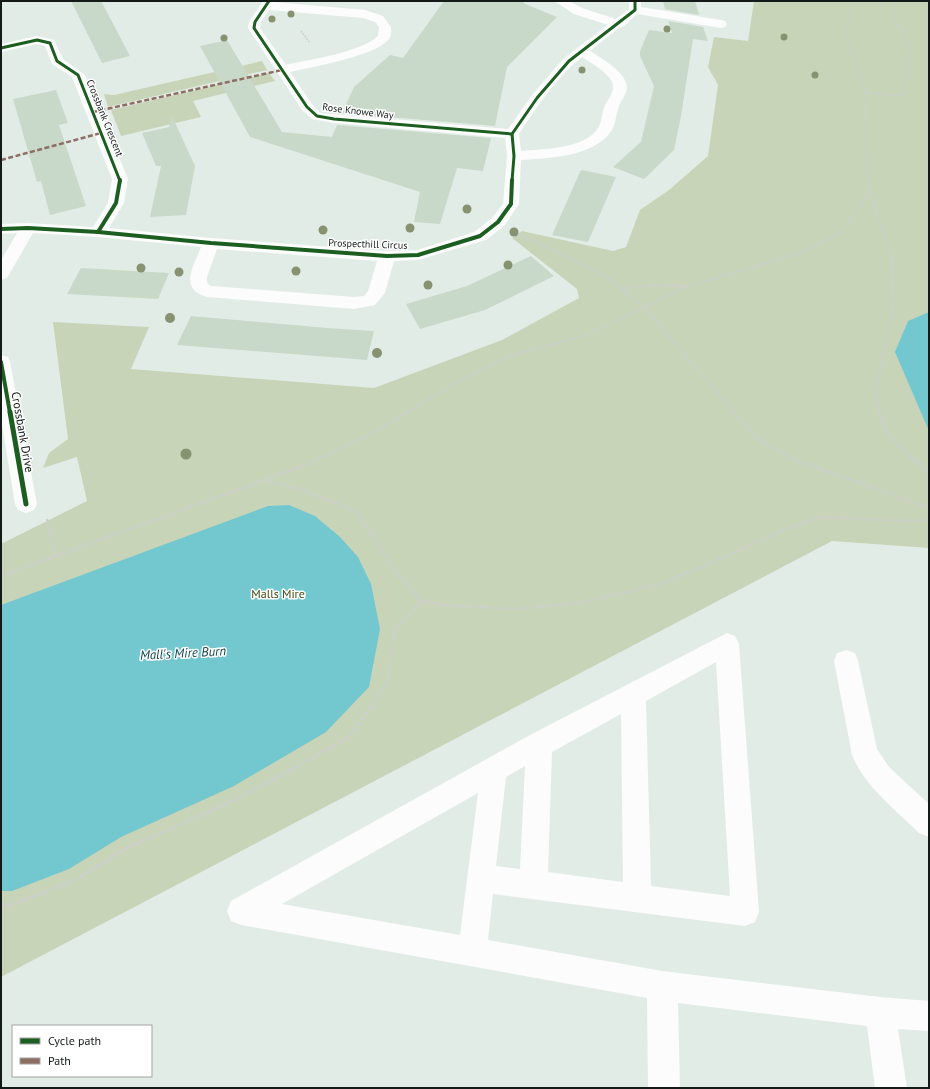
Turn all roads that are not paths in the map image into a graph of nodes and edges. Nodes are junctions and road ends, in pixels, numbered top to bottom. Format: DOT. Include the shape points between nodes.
graph roads {
  1 [pos="560,1"];
  2 [pos="268,3"];
  3 [pos="635,6"];
  4 [pos="619,24"];
  5 [pos="721,24"];
  6 [pos="1,48"];
  7 [pos="583,52"];
  8 [pos="282,70"];
  9 [pos="512,134"];
  10 [pos="514,156"];
  11 [pos="28,228"];
  12 [pos="1,229"];
  13 [pos="98,232"];
  14 [pos="211,243"];
  15 [pos="387,256"];
  16 [pos="1,274"];
  17 [pos="1,362"];
  18 [pos="26,504"];
  19 [pos="846,661"];
  20 [pos="634,694"];
  21 [pos="539,744"];
  22 [pos="494,769"];
  23 [pos="929,822"];
  24 [pos="481,878"];
  25 [pos="533,885"];
  26 [pos="637,898"];
  27 [pos="472,953"];
  28 [pos="662,986"];
  29 [pos="880,1012"];
  30 [pos="929,1016"];
  31 [pos="664,1088"];
  32 [pos="891,1088"];
  1 -- 4 [label="street" via="578,11"];
  2 -- 8 [label="street, Rose Knowe Way" via="255,22 254,28"];
  2 -- 8 [label="street" via="365,14 379,19 385,27 384,36 374,45"];
  3 -- 4 [label="street"];
  3 -- 5 [label="street"];
  4 -- 7 [label="street"];
  6 -- 13 [label="street, Crossbank Crescent" via="37,40 50,43 57,61 78,75 120,179 116,203"];
  7 -- 9 [label="street" via="569,61 536,98"];
  7 -- 10 [label="street" via="617,77 620,86 605,129 587,145"];
  8 -- 9 [label="street, Rose Knowe Way" via="307,107 318,116"];
  9 -- 10 [label="street, Prospecthill Circus"];
  10 -- 15 [label="street, Prospecthill Circus" via="511,204 498,222 480,236 453,245 418,255"];
  11 -- 12 [label="street, Prospecthill Circus"];
  11 -- 13 [label="street, Prospecthill Circus"];
  11 -- 16 [label="street"];
  13 -- 14 [label="street, Prospecthill Circus"];
  14 -- 15 [label="street, Prospecthill Circus"];
  14 -- 15 [label="street" via="198,277 199,284 207,291 354,303 369,301 376,293"];
  17 -- 18 [label="street, Crossbank Drive"];
  19 -- 23 [label="street" via="865,755 880,776"];
  20 -- 21 [label="street"];
  20 -- 26 [label="street"];
  20 -- 26 [label="street" via="728,644 745,912"];
  21 -- 22 [label="street"];
  21 -- 25 [label="street"];
  22 -- 24 [label="street"];
  22 -- 27 [label="street" via="241,912"];
  24 -- 25 [label="street"];
  24 -- 27 [label="street"];
  25 -- 26 [label="street"];
  27 -- 28 [label="street"];
  28 -- 29 [label="street"];
  28 -- 31 [label="street"];
  29 -- 30 [label="street"];
  29 -- 32 [label="street"];
}
